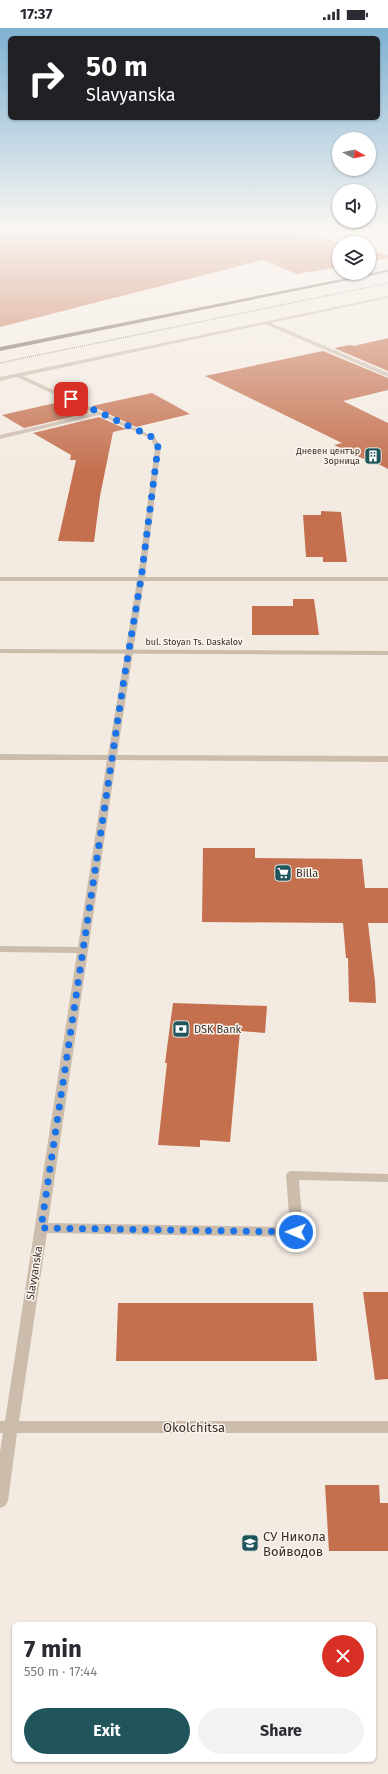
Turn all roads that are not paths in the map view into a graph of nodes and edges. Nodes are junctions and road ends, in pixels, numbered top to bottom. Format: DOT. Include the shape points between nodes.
graph roads {
  1 [pos="182,312"];
  2 [pos="317,312"];
  3 [pos="266,323"];
  4 [pos="0,349"];
  5 [pos="388,374"];
  6 [pos="17,375"];
  7 [pos="0,379"];
  8 [pos="100,412"];
  9 [pos="0,437"];
  10 [pos="0,579"];
  11 [pos="141,579"];
  12 [pos="388,579"];
  13 [pos="0,651"];
  14 [pos="129,652"];
  15 [pos="388,653"];
  16 [pos="0,757"];
  17 [pos="113,757"];
  18 [pos="388,759"];
  19 [pos="0,949"];
  20 [pos="83,950"];
  21 [pos="388,1178"];
  22 [pos="41,1228"];
  23 [pos="6,1427"];
  24 [pos="388,1427"];
  25 [pos="0,1501"];
  1 -- 4 [label="main road"];
  2 -- 3 [label="street"];
  3 -- 5 [label="street"];
  3 -- 6 [label="street"];
  6 -- 7 [label="street"];
  6 -- 8 [label="street, Slavyanska"];
  8 -- 9 [label="street"];
  8 -- 11 [label="street, Slavyanska" via="152,437 158,447"];
  10 -- 11 [label="street"];
  11 -- 12 [label="street"];
  11 -- 14 [label="street, Slavyanska"];
  13 -- 14 [label="street, bul. Stoyan Ts. Daskalov"];
  14 -- 15 [label="street, bul. Stoyan Ts. Daskalov"];
  14 -- 17 [label="street, Slavyanska"];
  16 -- 17 [label="street"];
  17 -- 18 [label="street"];
  17 -- 20 [label="street, Slavyanska"];
  19 -- 20 [label="street"];
  20 -- 22 [label="street, Slavyanska"];
  21 -- 22 [label="street" via="292,1175 296,1232"];
  22 -- 23 [label="street, Slavyanska"];
  23 -- 24 [label="street, Okolchitsa"];
  23 -- 25 [label="street, Slavyanska"];
}
